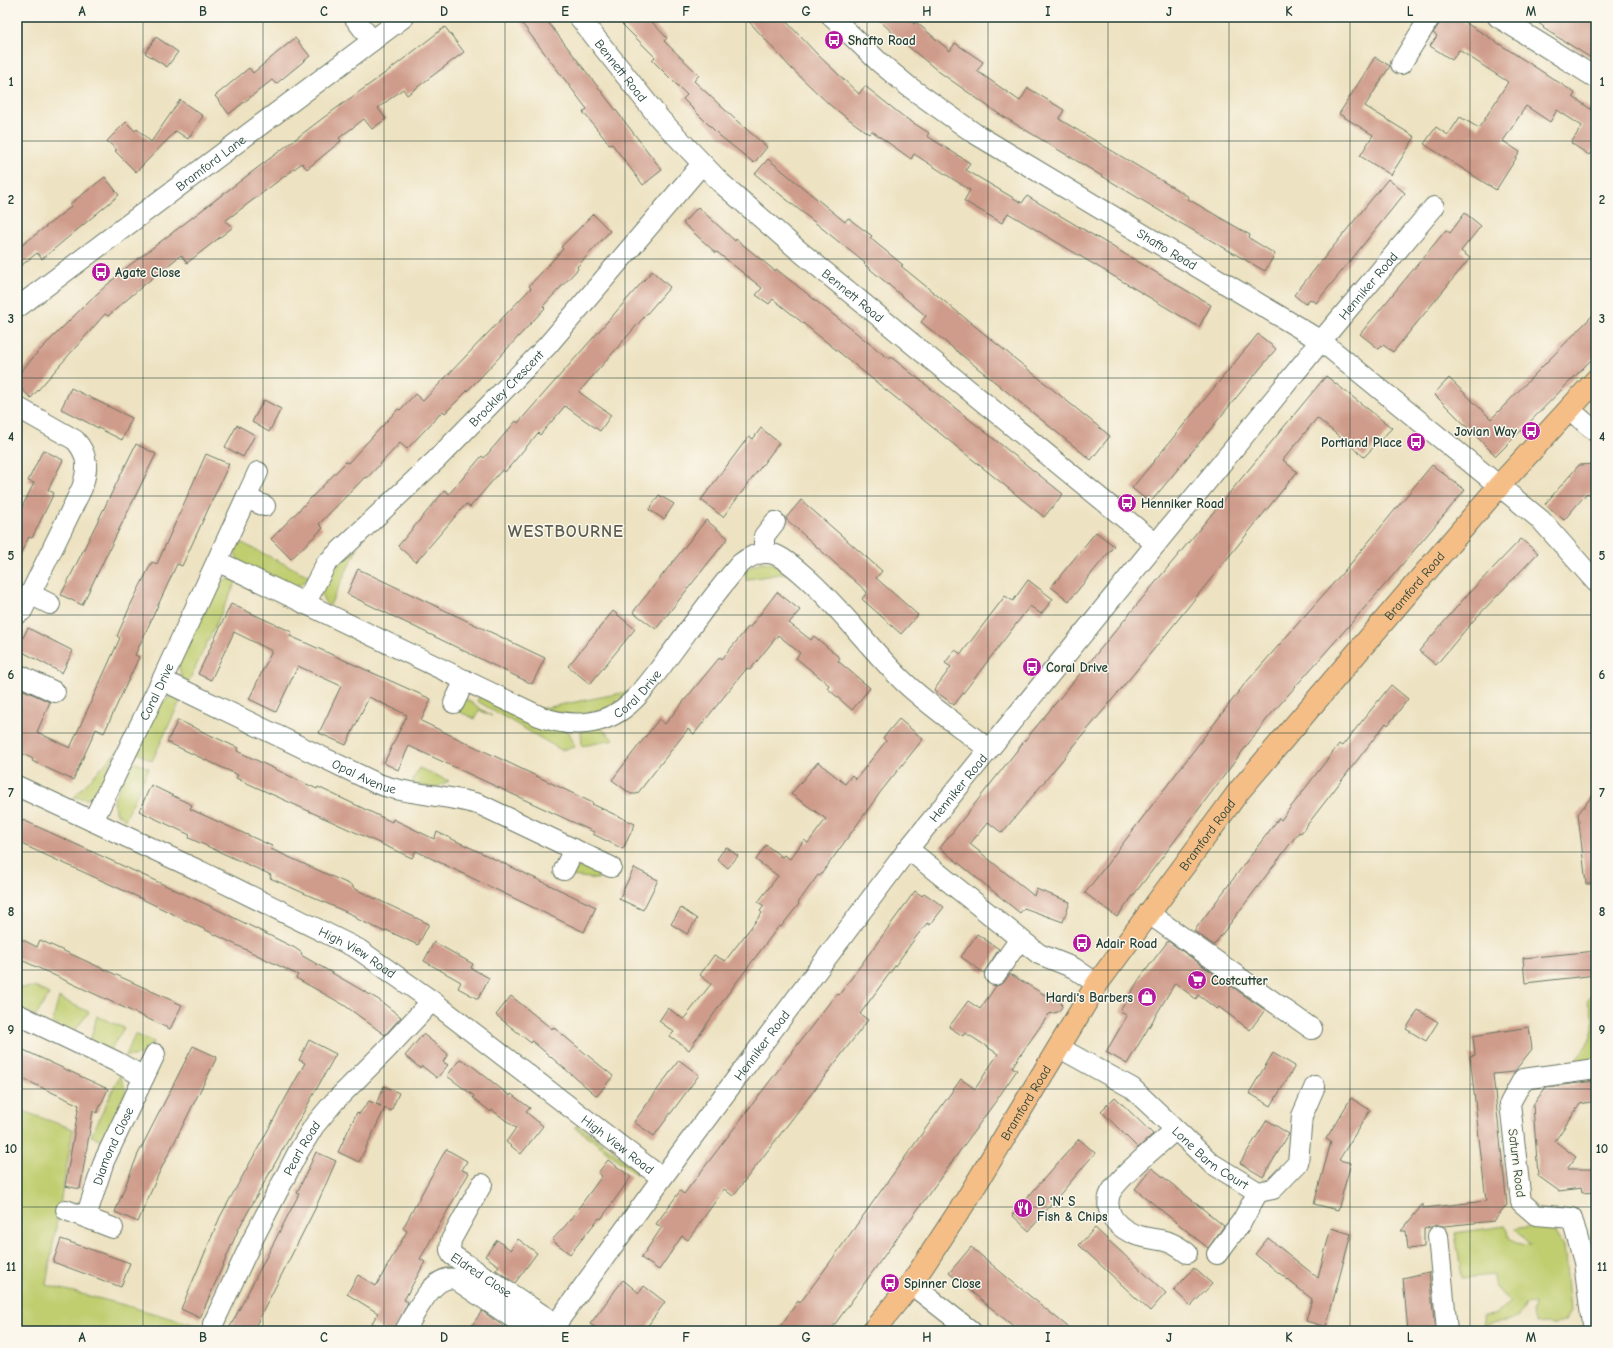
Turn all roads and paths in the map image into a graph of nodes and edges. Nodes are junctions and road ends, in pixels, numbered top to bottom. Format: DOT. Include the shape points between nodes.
graph roads {
  1 [pos="354,17"];
  2 [pos="404,17"];
  3 [pos="580,17"];
  4 [pos="832,17"];
  5 [pos="1430,17"];
  6 [pos="1498,17"];
  7 [pos="372,41"];
  8 [pos="1401,64"];
  9 [pos="1596,78"];
  10 [pos="702,164"];
  11 [pos="1434,206"];
  12 [pos="17,308"];
  13 [pos="1321,341"];
  14 [pos="1596,380"];
  15 [pos="17,407"];
  16 [pos="1569,409"];
  17 [pos="1596,432"];
  18 [pos="258,472"];
  19 [pos="1499,486"];
  20 [pos="246,498"];
  21 [pos="265,506"];
  22 [pos="775,522"];
  23 [pos="1156,544"];
  24 [pos="764,553"];
  25 [pos="217,561"];
  26 [pos="1596,582"];
  27 [pos="50,604"];
  28 [pos="305,604"];
  29 [pos="23,607"];
  30 [pos="17,674"];
  31 [pos="162,680"];
  32 [pos="465,680"];
  33 [pos="55,692"];
  34 [pos="454,703"];
  35 [pos="988,749"];
  36 [pos="17,786"];
  37 [pos="93,820"];
  38 [pos="574,849"];
  39 [pos="908,849"];
  40 [pos="611,867"];
  41 [pos="564,870"];
  42 [pos="1148,914"];
  43 [pos="1020,939"];
  44 [pos="995,975"];
  45 [pos="1097,984"];
  46 [pos="432,1001"];
  47 [pos="17,1014"];
  48 [pos="1312,1029"];
  49 [pos="1058,1047"];
  50 [pos="155,1054"];
  51 [pos="1596,1069"];
  52 [pos="144,1077"];
  53 [pos="1315,1086"];
  54 [pos="1175,1130"];
  55 [pos="662,1178"];
  56 [pos="482,1184"];
  57 [pos="1258,1192"];
  58 [pos="66,1210"];
  59 [pos="86,1217"];
  60 [pos="113,1228"];
  61 [pos="1438,1236"];
  62 [pos="1187,1253"];
  63 [pos="1217,1254"];
  64 [pos="911,1284"];
  65 [pos="213,1324"];
  66 [pos="554,1327"];
  67 [pos="405,1331"];
  68 [pos="532,1331"];
  69 [pos="873,1331"];
  70 [pos="971,1331"];
  71 [pos="1447,1331"];
  72 [pos="1593,1331"];
  1 -- 7 [label="street"];
  2 -- 7 [label="street, Bramford Lane"];
  3 -- 10 [label="street, Bennett Road" via="645,102"];
  4 -- 13 [label="street, Shafto Road" via="908,86 968,129"];
  5 -- 8 [label="street"];
  6 -- 9 [label="street"];
  7 -- 12 [label="street, Bramford Lane"];
  10 -- 23 [label="street, Bennett Road" via="797,249"];
  10 -- 28 [label="street, Brockley Crescent" via="547,346 436,460 333,556 320,573"];
  11 -- 13 [label="street, Henniker Road"];
  13 -- 19 [label="street, Shafto Road"];
  13 -- 23 [label="street, Henniker Road"];
  14 -- 16 [label="main road, Bramford Road"];
  15 -- 29 [label="street" via="75,440 82,448 87,466 82,488"];
  16 -- 17 [label="street"];
  16 -- 19 [label="main road, Bramford Road"];
  18 -- 20 [label="street, Coral Drive"];
  19 -- 26 [label="street, Shafto Road" via="1541,520"];
  19 -- 42 [label="main road, Bramford Road" via="1240,791"];
  20 -- 21 [label="street"];
  20 -- 25 [label="street, Coral Drive"];
  22 -- 24 [label="street" via="764,536"];
  23 -- 35 [label="street, Henniker Road"];
  24 -- 32 [label="street, Coral Drive" via="748,558 740,564 645,687 623,709 599,721 577,724 548,720"];
  24 -- 35 [label="street" via="774,554 799,571 824,594 902,680"];
  25 -- 28 [label="street, Coral Drive"];
  25 -- 31 [label="street, Coral Drive"];
  27 -- 29 [label="street"];
  28 -- 32 [label="street, Coral Drive"];
  30 -- 33 [label="street"];
  31 -- 37 [label="street, Coral Drive"];
  31 -- 38 [label="street, Opal Avenue" via="376,783 394,789 476,804"];
  32 -- 34 [label="street"];
  35 -- 39 [label="street, Henniker Road"];
  36 -- 37 [label="street, High View Road"];
  37 -- 46 [label="street, High View Road" via="336,937 379,963"];
  38 -- 40 [label="street, Opal Avenue"];
  38 -- 41 [label="street"];
  39 -- 43 [label="street"];
  39 -- 55 [label="street, Henniker Road"];
  42 -- 45 [label="main road, Bramford Road"];
  42 -- 48 [label="street"];
  43 -- 44 [label="street"];
  43 -- 45 [label="street" via="1039,954 1074,968"];
  45 -- 49 [label="main road, Bramford Road"];
  46 -- 55 [label="street, High View Road"];
  46 -- 65 [label="street, Pearl Road" via="314,1126 256,1234"];
  47 -- 52 [label="street"];
  49 -- 54 [label="street, Lone Barn Court" via="1132,1088"];
  49 -- 64 [label="main road, Bramford Road" via="967,1199"];
  50 -- 52 [label="street, Diamond Close"];
  51 -- 72 [label="street, Saturn Road" via="1523,1079 1510,1103 1521,1202 1536,1215 1572,1218 1584,1262"];
  52 -- 59 [label="street, Diamond Close" via="104,1161"];
  53 -- 57 [label="street, Lone Barn Court" via="1302,1116 1298,1163 1273,1189"];
  54 -- 57 [label="street, Lone Barn Court" via="1211,1163"];
  54 -- 62 [label="street" via="1117,1182 1109,1196 1109,1210 1115,1222 1126,1230 1174,1243"];
  55 -- 66 [label="street, Henniker Road"];
  56 -- 66 [label="street, Eldred Close" via="451,1240 452,1255"];
  57 -- 63 [label="street" via="1242,1221"];
  58 -- 59 [label="street"];
  59 -- 60 [label="street"];
  61 -- 71 [label="street"];
  64 -- 69 [label="main road, Bramford Road"];
  64 -- 70 [label="street"];
  67 -- 68 [label="street" via="434,1286 444,1279 451,1278"];
}
